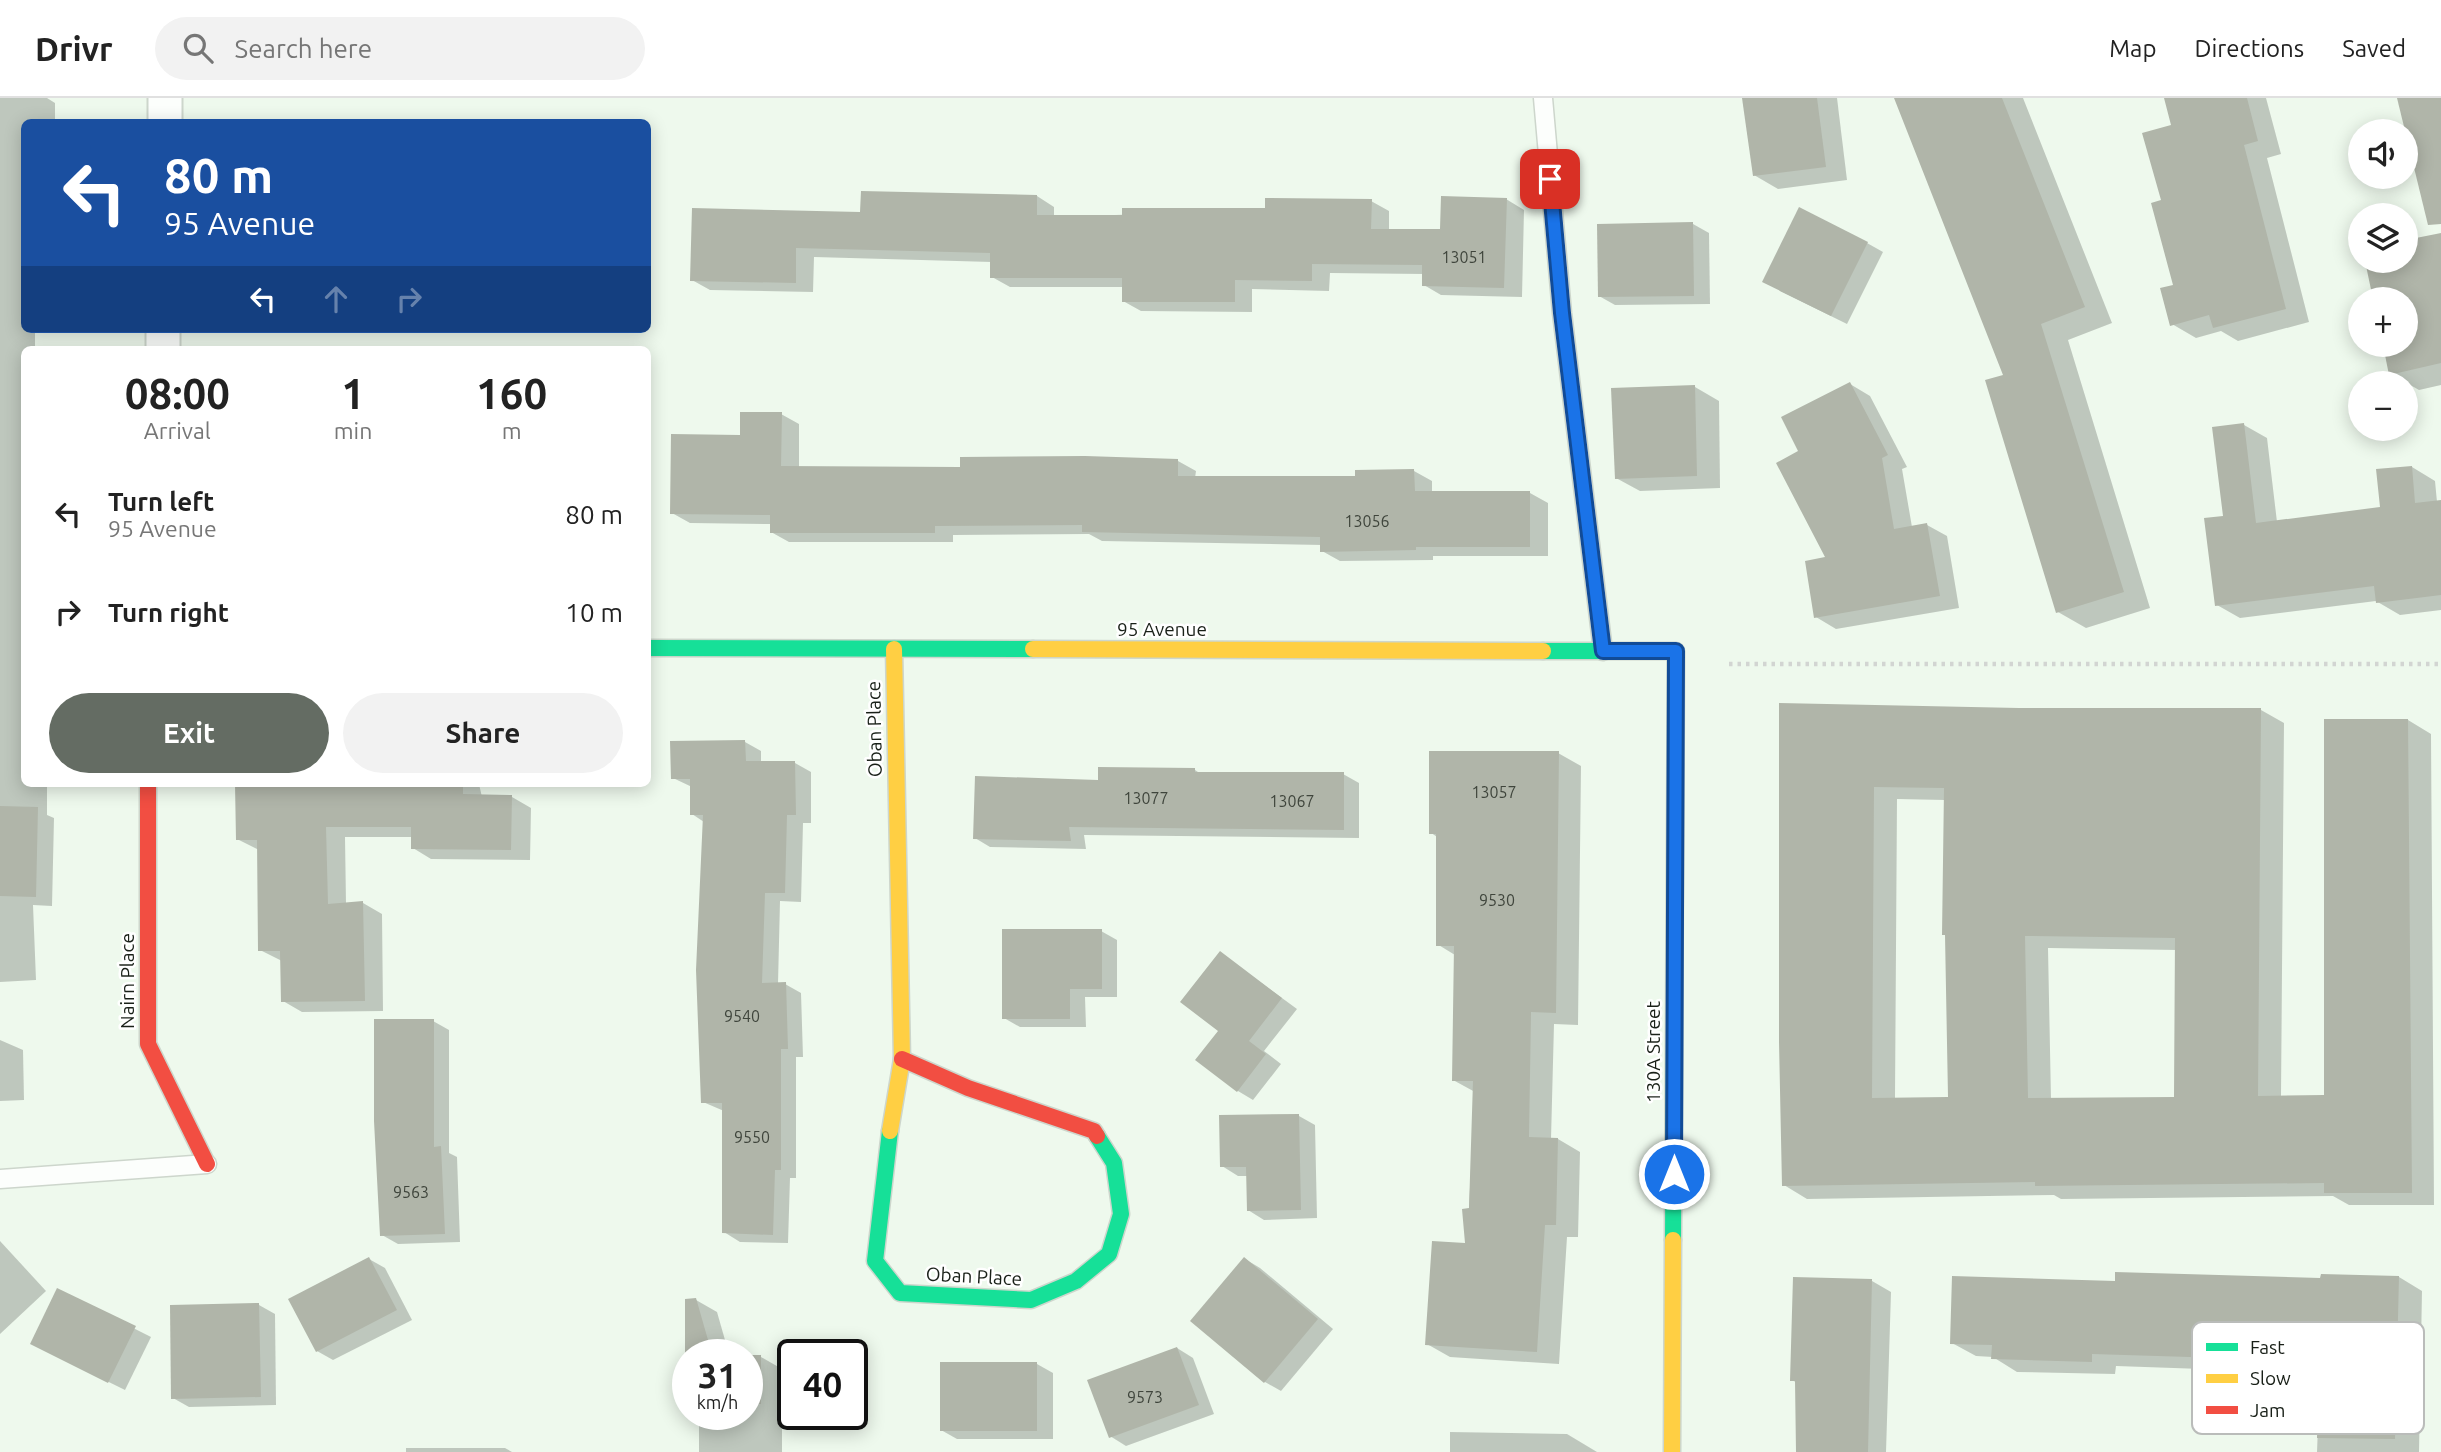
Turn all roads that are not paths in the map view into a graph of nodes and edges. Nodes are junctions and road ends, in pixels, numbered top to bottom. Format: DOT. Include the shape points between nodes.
graph roads {
  1 [pos="165,98"];
  2 [pos="1543,98"];
  3 [pos="165,119"];
  4 [pos="651,648"];
  5 [pos="894,649"];
  6 [pos="1603,651"];
  7 [pos="1676,651"];
  8 [pos="148,787"];
  9 [pos="902,1059"];
  10 [pos="207,1164"];
  11 [pos="0,1179"];
  12 [pos="1672,1452"];
  1 -- 3 [label="street"];
  2 -- 6 [label="lane" via="1562,313"];
  4 -- 5 [label="street, 95 Avenue"];
  5 -- 6 [label="street, 95 Avenue"];
  5 -- 9 [label="street, Oban Place"];
  6 -- 7 [label="street, 95 Avenue"];
  7 -- 12 [label="street, 130A Street"];
  8 -- 10 [label="street, Nairn Place" via="148,1045"];
  9 -- 9 [label="street, Oban Place" via="885,1157 875,1261 900,1293 1031,1300 1076,1281 1109,1254 1121,1214 1114,1163 1094,1131 968,1088"];
  10 -- 11 [label="lane"];
}
